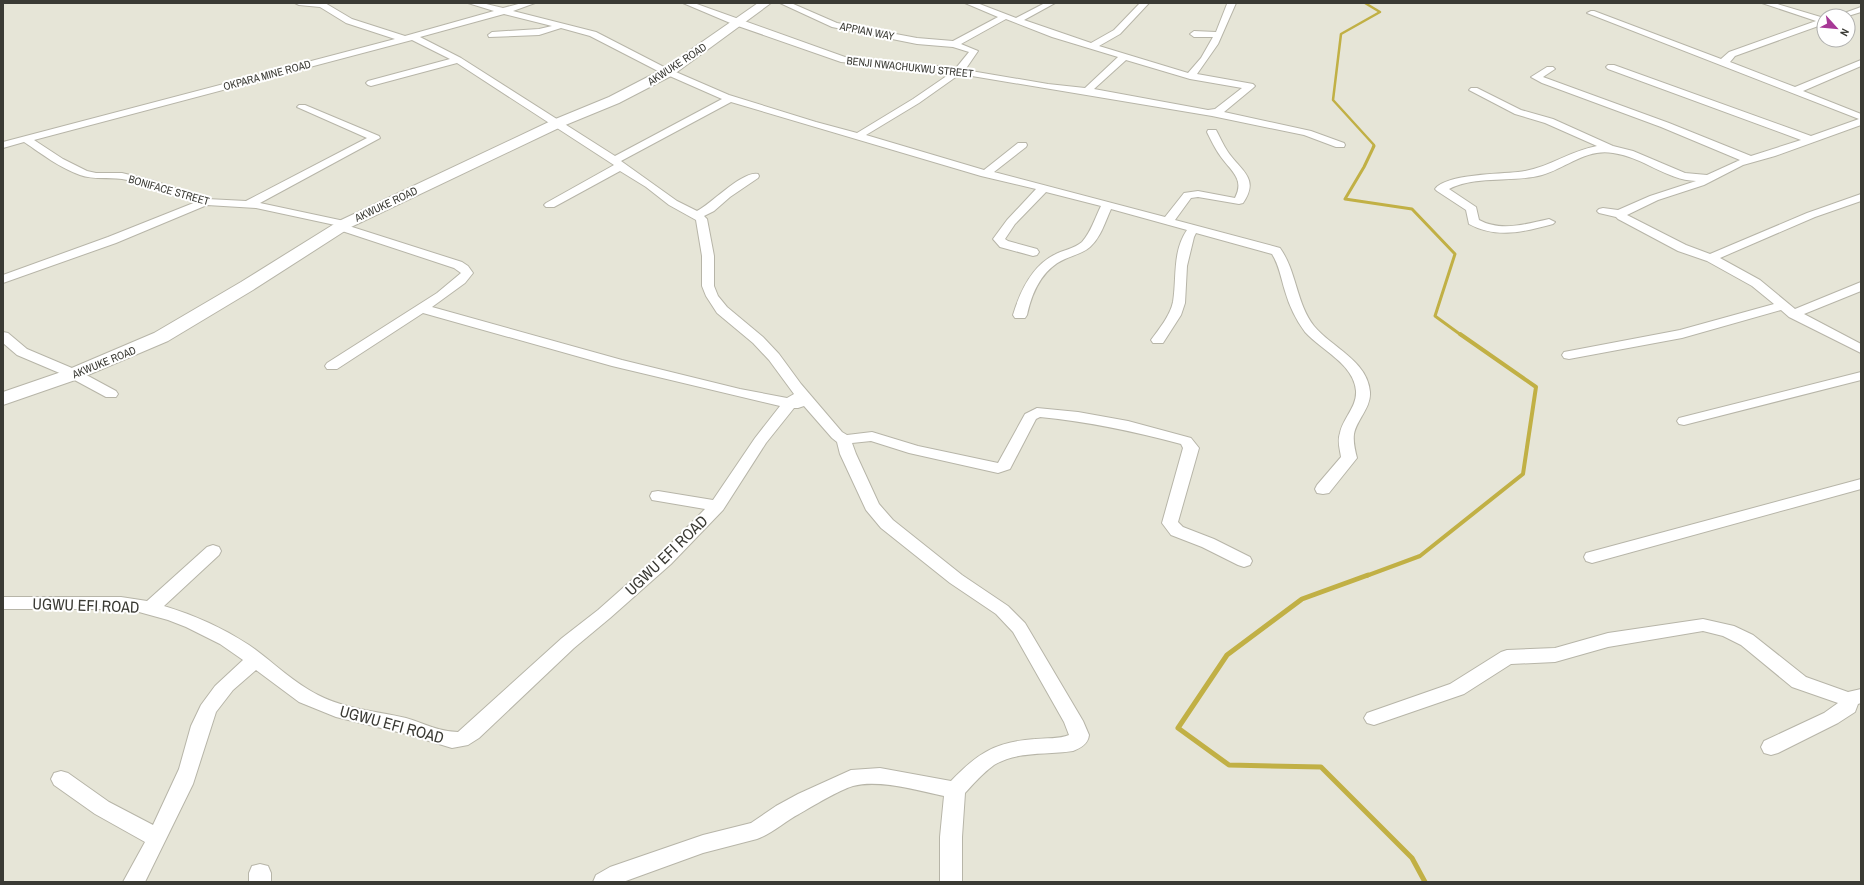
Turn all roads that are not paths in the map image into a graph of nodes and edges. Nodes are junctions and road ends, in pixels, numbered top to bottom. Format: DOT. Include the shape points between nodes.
graph roads {
  1 [pos="299,3"];
  2 [pos="472,3"];
  3 [pos="531,3"];
  4 [pos="687,3"];
  5 [pos="765,3"];
  6 [pos="784,3"];
  7 [pos="969,3"];
  8 [pos="1051,3"];
  9 [pos="1145,3"];
  10 [pos="1232,3"];
  11 [pos="1766,3"];
  12 [pos="325,4"];
  13 [pos="503,11"];
  14 [pos="1591,14"];
  15 [pos="1004,17"];
  16 [pos="1816,19"];
  17 [pos="1016,21"];
  18 [pos="738,23"];
  19 [pos="1816,24"];
  20 [pos="561,26"];
  21 [pos="414,27"];
  22 [pos="431,32"];
  23 [pos="1194,34"];
  24 [pos="492,35"];
  25 [pos="1219,35"];
  26 [pos="409,38"];
  27 [pos="954,44"];
  28 [pos="1093,46"];
  29 [pos="1125,56"];
  30 [pos="458,60"];
  31 [pos="1861,63"];
  32 [pos="1726,64"];
  33 [pos="1611,67"];
  34 [pos="1550,69"];
  35 [pos="959,71"];
  36 [pos="668,72"];
  37 [pos="1190,76"];
  38 [pos="371,83"];
  39 [pos="1474,90"];
  40 [pos="1087,91"];
  41 [pos="1794,91"];
  42 [pos="731,98"];
  43 [pos="302,107"];
  44 [pos="1213,113"];
  45 [pos="1861,117"];
  46 [pos="1861,122"];
  47 [pos="558,123"];
  48 [pos="1212,132"];
  49 [pos="858,136"];
  50 [pos="26,139"];
  51 [pos="1809,140"];
  52 [pos="3,145"];
  53 [pos="1022,145"];
  54 [pos="1340,145"];
  55 [pos="1612,149"];
  56 [pos="1750,160"];
  57 [pos="618,163"];
  58 [pos="985,174"];
  59 [pos="754,176"];
  60 [pos="1706,178"];
  61 [pos="1043,188"];
  62 [pos="1861,196"];
  63 [pos="206,202"];
  64 [pos="249,204"];
  65 [pos="1107,205"];
  66 [pos="550,206"];
  67 [pos="1603,211"];
  68 [pos="1621,214"];
  69 [pos="697,215"];
  70 [pos="1167,222"];
  71 [pos="1549,222"];
  72 [pos="342,226"];
  73 [pos="1193,229"];
  74 [pos="1033,252"];
  75 [pos="1711,258"];
  76 [pos="3,279"];
  77 [pos="1861,286"];
  78 [pos="1782,306"];
  79 [pos="420,308"];
  80 [pos="1794,314"];
  81 [pos="1020,315"];
  82 [pos="3,336"];
  83 [pos="1158,340"];
  84 [pos="1861,349"];
  85 [pos="1569,355"];
  86 [pos="332,366"];
  87 [pos="74,374"];
  88 [pos="1861,376"];
  89 [pos="111,394"];
  90 [pos="3,399"];
  91 [pos="802,401"];
  92 [pos="1684,421"];
  93 [pos="844,440"];
  94 [pos="1861,484"];
  95 [pos="1323,489"];
  96 [pos="658,496"];
  97 [pos="717,506"];
  98 [pos="213,551"];
  99 [pos="1592,558"];
  100 [pos="1244,561"];
  101 [pos="3,603"];
  102 [pos="150,608"];
  103 [pos="256,660"];
  104 [pos="1855,698"];
  105 [pos="1374,718"];
  106 [pos="1771,747"];
  107 [pos="61,779"];
  108 [pos="955,790"];
  109 [pos="157,838"];
  110 [pos="134,882"];
  111 [pos="604,882"];
  112 [pos="951,882"];
  1 -- 12 [label="street"];
  2 -- 13 [label="street"];
  3 -- 13 [label="street, OKPARA MINE ROAD"];
  4 -- 18 [label="street, BENJI NWACHUKWU STREET"];
  5 -- 18 [label="main road, AKWUKE ROAD"];
  6 -- 27 [label="street, APPIAN WAY" via="835,24 917,41"];
  7 -- 15 [label="street"];
  8 -- 17 [label="street"];
  9 -- 28 [label="street" via="1117,32"];
  10 -- 25 [label="street"];
  11 -- 16 [label="street"];
  12 -- 26 [label="street" via="349,21"];
  13 -- 20 [label="street"];
  13 -- 22 [label="street, OKPARA MINE ROAD"];
  14 -- 32 [label="street"];
  15 -- 17 [label="street"];
  15 -- 27 [label="street"];
  17 -- 28 [label="street"];
  18 -- 35 [label="street, BENJI NWACHUKWU STREET" via="844,60"];
  18 -- 36 [label="main road, AKWUKE ROAD"];
  19 -- 32 [label="street" via="1732,54 1725,60"];
  20 -- 24 [label="street" via="539,32"];
  20 -- 36 [label="street" via="593,34"];
  21 -- 22 [label="street"];
  22 -- 26 [label="street, OKPARA MINE ROAD"];
  23 -- 25 [label="street"];
  25 -- 37 [label="street" via="1200,66"];
  26 -- 30 [label="street"];
  26 -- 50 [label="street, OKPARA MINE ROAD"];
  27 -- 35 [label="street, APPIAN WAY" via="974,51"];
  28 -- 29 [label="street"];
  29 -- 37 [label="street"];
  29 -- 40 [label="street"];
  30 -- 38 [label="street"];
  30 -- 47 [label="street"];
  31 -- 41 [label="street"];
  32 -- 41 [label="street"];
  33 -- 51 [label="street"];
  34 -- 56 [label="street" via="1536,76 1545,82 1665,125"];
  35 -- 40 [label="street, BENJI NWACHUKWU STREET" via="1048,87"];
  35 -- 49 [label="street"];
  36 -- 42 [label="street"];
  36 -- 47 [label="main road, AKWUKE ROAD" via="607,103"];
  37 -- 44 [label="street" via="1250,86 1221,110"];
  39 -- 55 [label="street" via="1518,112 1549,121"];
  40 -- 44 [label="street, BENJI NWACHUKWU STREET"];
  41 -- 45 [label="street"];
  42 -- 49 [label="street"];
  42 -- 57 [label="street"];
  43 -- 64 [label="street" via="375,138"];
  44 -- 54 [label="street, BENJI NWACHUKWU STREET" via="1307,133"];
  46 -- 51 [label="street"];
  47 -- 57 [label="street"];
  47 -- 72 [label="main road, AKWUKE ROAD"];
  48 -- 70 [label="street" via="1225,155 1240,171 1246,185 1244,193 1239,201 1198,194 1188,195"];
  49 -- 58 [label="street"];
  50 -- 52 [label="street, OKPARA MINE ROAD"];
  50 -- 63 [label="street, BONIFACE STREET" via="83,173 122,176"];
  51 -- 56 [label="street"];
  53 -- 58 [label="street"];
  55 -- 60 [label="street" via="1682,176"];
  55 -- 71 [label="street" via="1591,150 1539,172 1462,182 1441,189 1472,209 1473,222 1482,228 1498,231"];
  56 -- 60 [label="street"];
  57 -- 66 [label="street"];
  57 -- 69 [label="street" via="673,202"];
  58 -- 61 [label="street"];
  59 -- 69 [label="street" via="710,209"];
  60 -- 68 [label="street" via="1700,183 1654,198"];
  61 -- 65 [label="street"];
  61 -- 74 [label="street" via="1011,222 999,239 1004,244"];
  62 -- 75 [label="street" via="1812,214"];
  63 -- 64 [label="street, BONIFACE STREET"];
  63 -- 76 [label="street" via="112,240"];
  64 -- 72 [label="street, BONIFACE STREET"];
  65 -- 70 [label="street"];
  65 -- 81 [label="street" via="1090,240 1076,251 1056,258 1037,277 1028,290"];
  67 -- 68 [label="street"];
  68 -- 75 [label="street" via="1622,217 1682,248"];
  69 -- 91 [label="street" via="704,228 708,256 707,281 712,296 722,310 774,357"];
  70 -- 73 [label="street"];
  72 -- 79 [label="street, BONIFACE STREET" via="464,269 467,273 461,280"];
  72 -- 87 [label="main road, AKWUKE ROAD" via="161,337"];
  73 -- 83 [label="street" via="1188,237 1180,266 1179,303"];
  73 -- 95 [label="street" via="1276,251 1282,257 1294,299 1310,328 1349,366 1360,382 1362,397 1359,412 1346,439 1349,458"];
  75 -- 78 [label="street" via="1756,283"];
  77 -- 80 [label="street"];
  78 -- 80 [label="street"];
  78 -- 85 [label="street" via="1682,334"];
  79 -- 86 [label="street, BONIFACE STREET"];
  79 -- 91 [label="street" via="644,370 731,390"];
  80 -- 84 [label="street"];
  82 -- 87 [label="street" via="22,352"];
  87 -- 89 [label="street"];
  87 -- 90 [label="main road, AKWUKE ROAD"];
  88 -- 92 [label="street"];
  91 -- 93 [label="street"];
  91 -- 97 [label="street, UGWU EFI ROAD" via="751,453"];
  93 -- 100 [label="street" via="872,436 914,450 998,468 1005,466 1030,417 1037,412 1123,424 1174,437 1186,441 1191,448 1170,523 1177,531"];
  93 -- 108 [label="street" via="872,506 887,524 1002,610 1020,628 1079,735 1078,740 1073,743 1018,749 992,757"];
  94 -- 99 [label="street"];
  96 -- 97 [label="street"];
  97 -- 103 [label="street, UGWU EFI ROAD" via="652,571 568,643 466,738 449,739 313,702"];
  98 -- 102 [label="street"];
  101 -- 102 [label="street, UGWU EFI ROAD" via="121,603"];
  102 -- 103 [label="street, UGWU EFI ROAD" via="172,614 210,632"];
  103 -- 109 [label="street" via="213,701 205,715 189,768"];
  104 -- 105 [label="street" via="1799,682 1747,640 1728,631 1703,625 1608,640 1555,655 1507,657 1457,689"];
  104 -- 106 [label="street" via="1848,707 1831,718"];
  107 -- 109 [label="street" via="102,808"];
  108 -- 111 [label="street" via="880,776 851,778 783,812 758,830 702,844 618,874"];
  108 -- 112 [label="street"];
  109 -- 110 [label="street"];
}
